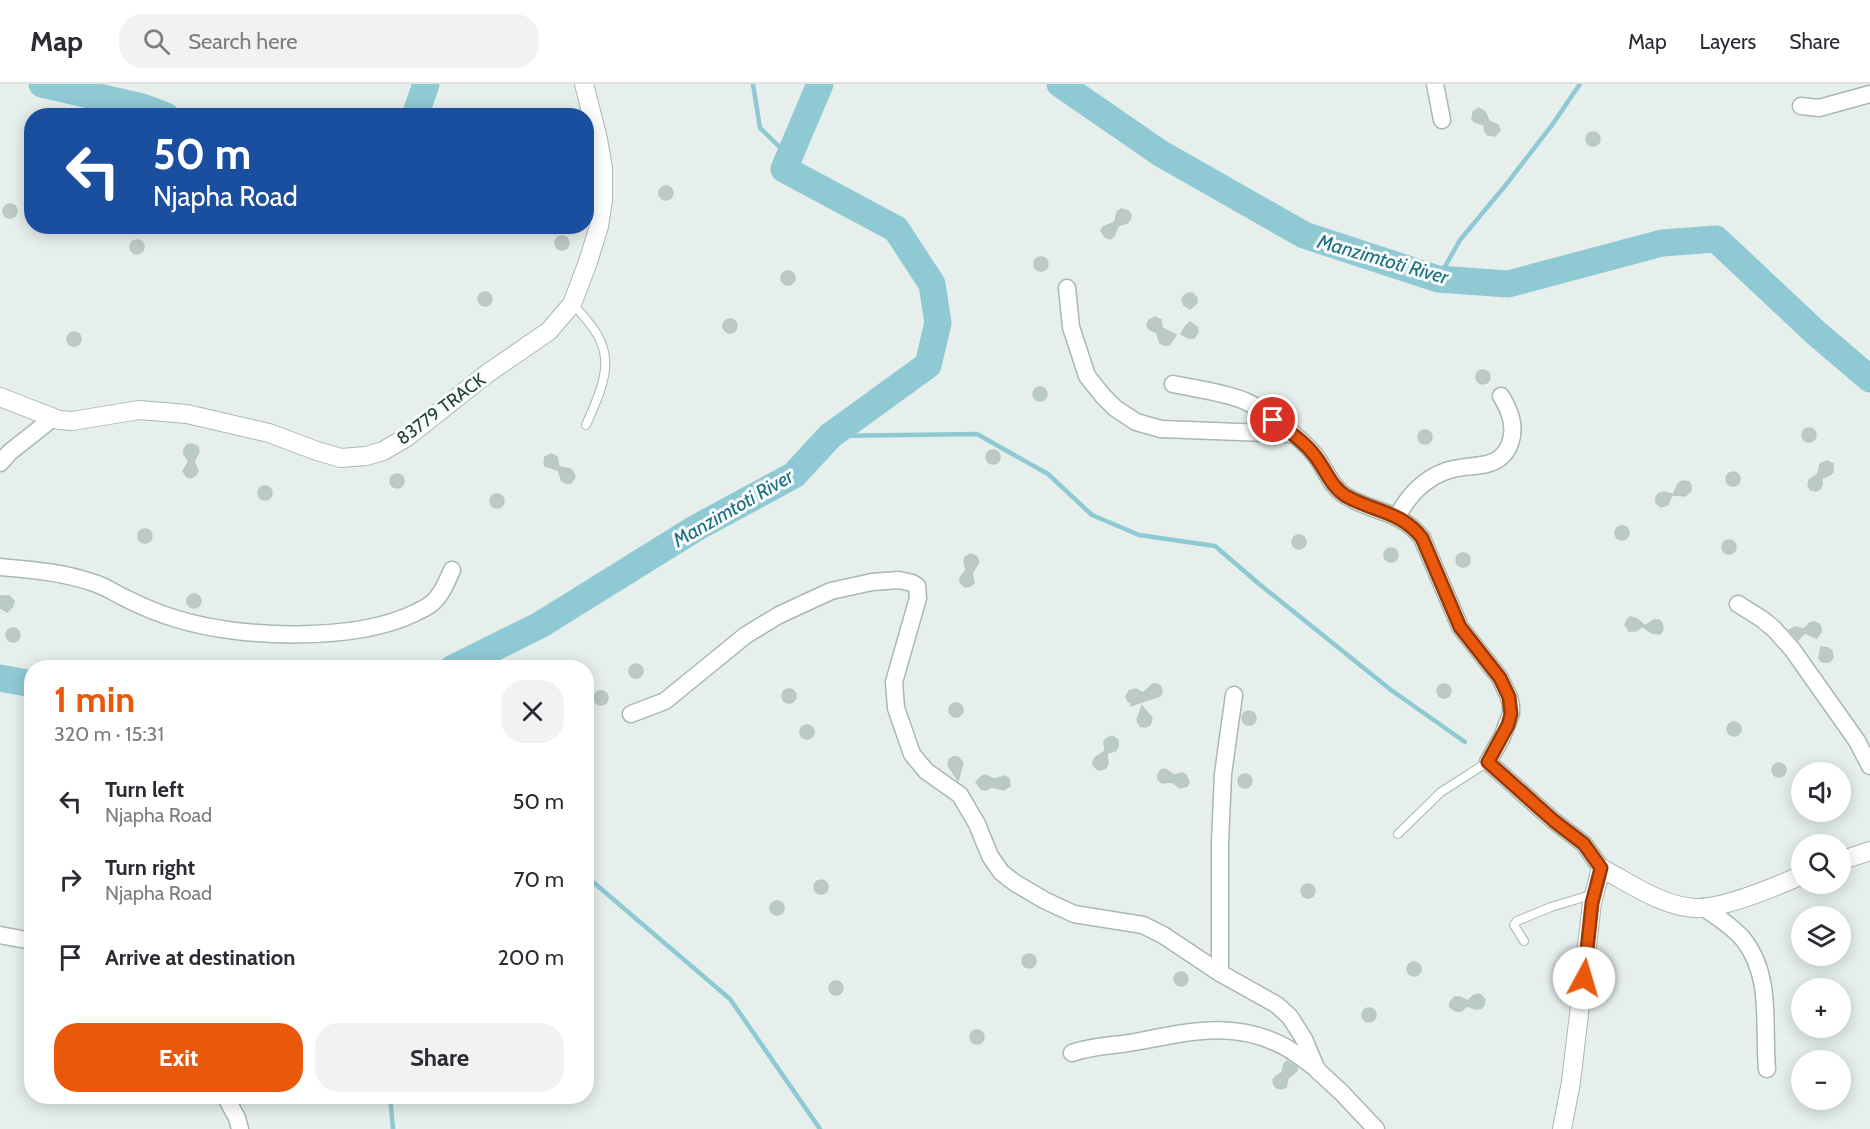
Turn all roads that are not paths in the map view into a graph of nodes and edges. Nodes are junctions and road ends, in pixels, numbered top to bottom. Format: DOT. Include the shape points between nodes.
graph roads {
  1 [pos="584,84"];
  2 [pos="1436,84"];
  3 [pos="1870,94"];
  4 [pos="1801,106"];
  5 [pos="590,108"];
  6 [pos="1442,120"];
  7 [pos="594,123"];
  8 [pos="1067,288"];
  9 [pos="572,304"];
  10 [pos="1173,384"];
  11 [pos="1501,396"];
  12 [pos="0,397"];
  13 [pos="53,418"];
  14 [pos="586,425"];
  15 [pos="1292,434"];
  16 [pos="0,464"];
  17 [pos="1397,517"];
  18 [pos="0,567"];
  19 [pos="452,570"];
  20 [pos="1738,604"];
  21 [pos="1234,696"];
  22 [pos="631,714"];
  23 [pos="1488,762"];
  24 [pos="1870,766"];
  25 [pos="1398,834"];
  26 [pos="1870,851"];
  27 [pos="1851,857"];
  28 [pos="1601,868"];
  29 [pos="1791,880"];
  30 [pos="1594,894"];
  31 [pos="1703,907"];
  32 [pos="0,935"];
  33 [pos="24,940"];
  34 [pos="1524,941"];
  35 [pos="1221,973"];
  36 [pos="1072,1053"];
  37 [pos="1767,1069"];
  38 [pos="1317,1070"];
  39 [pos="229,1104"];
  40 [pos="240,1129"];
  41 [pos="1376,1129"];
  42 [pos="1562,1129"];
  1 -- 5 [label="street, 83779 TRACK"];
  2 -- 6 [label="street"];
  3 -- 4 [label="street" via="1819,108"];
  7 -- 9 [label="street, 83779 TRACK" via="603,169 603,201 599,226"];
  8 -- 15 [label="street" via="1071,327 1087,376 1102,396 1136,422 1161,429"];
  9 -- 13 [label="street, 83779 TRACK" via="549,331 407,437 366,456 341,458 269,433 187,414 139,410 72,421"];
  9 -- 14 [label="lane" via="589,320 601,340 605,357 602,384"];
  10 -- 15 [label="street" via="1245,401"];
  11 -- 17 [label="street" via="1512,428 1503,458 1431,478 1408,498"];
  12 -- 13 [label="street, 83779 TRACK"];
  13 -- 16 [label="street"];
  15 -- 17 [label="street" via="1315,455 1335,488"];
  17 -- 23 [label="street" via="1422,538 1460,627 1500,678 1509,697 1508,725"];
  18 -- 19 [label="street" via="65,575 96,583 177,619 268,634 365,629 401,620 429,606 442,592"];
  20 -- 24 [label="street" via="1768,624 1792,649 1857,741"];
  21 -- 35 [label="street" via="1223,774"];
  22 -- 35 [label="street" via="665,701 746,634 779,615 831,591 872,582 912,583 917,586 918,598 894,682 896,708 912,754 926,771 960,795 1001,872 1074,914 1143,925"];
  23 -- 25 [label="lane" via="1441,792"];
  23 -- 28 [label="street" via="1584,844"];
  26 -- 27 [label="street"];
  28 -- 30 [label="street"];
  28 -- 31 [label="street" via="1656,898"];
  29 -- 31 [label="street"];
  30 -- 34 [label="lane" via="1517,921 1514,925"];
  30 -- 42 [label="street"];
  31 -- 37 [label="street" via="1743,939 1757,965 1764,995"];
  32 -- 33 [label="street"];
  35 -- 38 [label="street" via="1277,1005 1290,1017"];
  36 -- 38 [label="street" via="1084,1048 1222,1029 1268,1039 1288,1048"];
  38 -- 41 [label="street"];
  39 -- 40 [label="street"];
}
